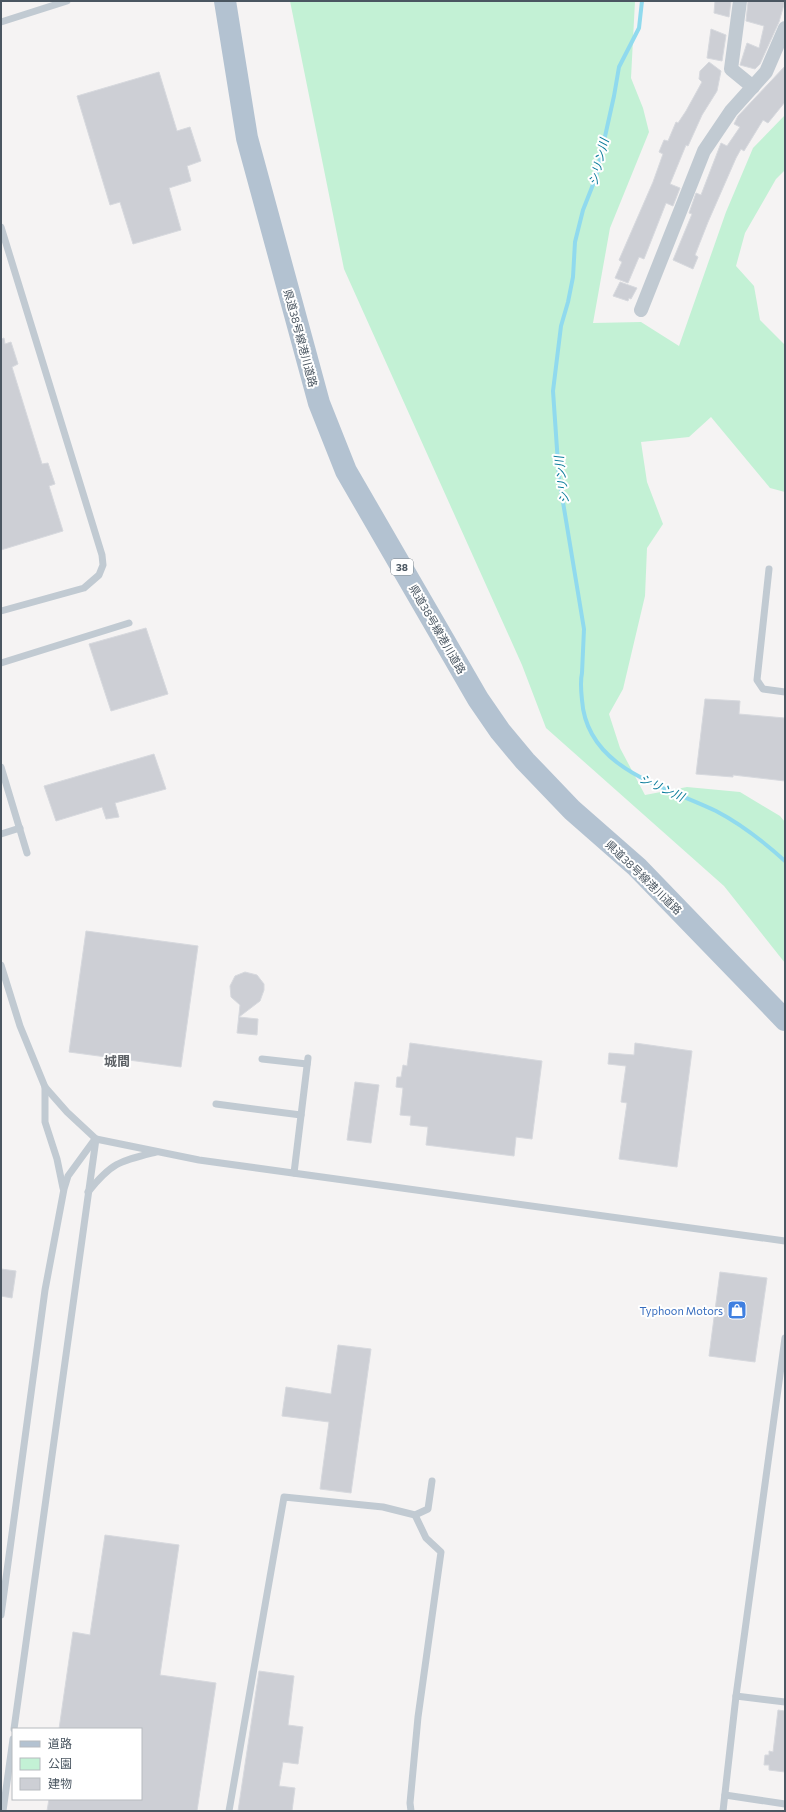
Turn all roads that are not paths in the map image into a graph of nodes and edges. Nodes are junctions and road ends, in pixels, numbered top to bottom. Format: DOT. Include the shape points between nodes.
graph roads {
  1 [pos="67,1"];
  2 [pos="225,1"];
  3 [pos="740,1"];
  4 [pos="1,22"];
  5 [pos="785,28"];
  6 [pos="753,87"];
  7 [pos="1,227"];
  8 [pos="641,310"];
  9 [pos="769,569"];
  10 [pos="1,611"];
  11 [pos="129,623"];
  12 [pos="1,663"];
  13 [pos="785,692"];
  14 [pos="1,767"];
  15 [pos="20,828"];
  16 [pos="1,834"];
  17 [pos="27,853"];
  18 [pos="1,965"];
  19 [pos="785,1020"];
  20 [pos="262,1058"];
  21 [pos="45,1087"];
  22 [pos="216,1104"];
  23 [pos="301,1115"];
  24 [pos="96,1139"];
  25 [pos="157,1152"];
  26 [pos="294,1173"];
  27 [pos="64,1189"];
  28 [pos="88,1192"];
  29 [pos="785,1240"];
  30 [pos="785,1338"];
  31 [pos="432,1481"];
  32 [pos="415,1515"];
  33 [pos="1,1615"];
  34 [pos="736,1696"];
  35 [pos="785,1702"];
  36 [pos="14,1728"];
  37 [pos="12,1746"];
  38 [pos="725,1795"];
  39 [pos="785,1804"];
  40 [pos="3,1811"];
  41 [pos="229,1811"];
  42 [pos="411,1811"];
  43 [pos="723,1811"];
  1 -- 4 [label="lane"];
  2 -- 19 [label="main road, 県道38号線港川道路 / 38" via="247,138 318,403 346,471 478,699 500,732 572,810 637,867"];
  3 -- 6 [label="street" via="731,69"];
  5 -- 6 [label="street" via="766,72"];
  6 -- 8 [label="street" via="731,111 704,151"];
  7 -- 10 [label="lane" via="100,547 103,565 99,575 84,588"];
  9 -- 13 [label="lane" via="757,680 763,689"];
  11 -- 12 [label="lane"];
  14 -- 15 [label="lane"];
  15 -- 16 [label="lane"];
  15 -- 17 [label="lane"];
  18 -- 21 [label="lane" via="20,1026"];
  20 -- 23 [label="lane" via="308,1061"];
  21 -- 24 [label="lane"];
  21 -- 27 [label="lane" via="45,1122"];
  22 -- 23 [label="lane"];
  23 -- 26 [label="lane"];
  24 -- 25 [label="lane"];
  24 -- 27 [label="lane" via="68,1176"];
  24 -- 28 [label="lane"];
  25 -- 26 [label="lane"];
  25 -- 28 [label="lane" via="120,1162 108,1169"];
  26 -- 29 [label="lane"];
  27 -- 33 [label="lane" via="45,1290"];
  28 -- 36 [label="lane"];
  30 -- 34 [label="lane"];
  31 -- 32 [label="lane" via="428,1509"];
  32 -- 41 [label="lane" via="383,1508 284,1497"];
  32 -- 42 [label="lane" via="426,1538 441,1552 418,1717"];
  34 -- 35 [label="lane"];
  34 -- 38 [label="lane"];
  37 -- 40 [label="lane"];
  38 -- 39 [label="lane"];
  38 -- 43 [label="lane"];
}
